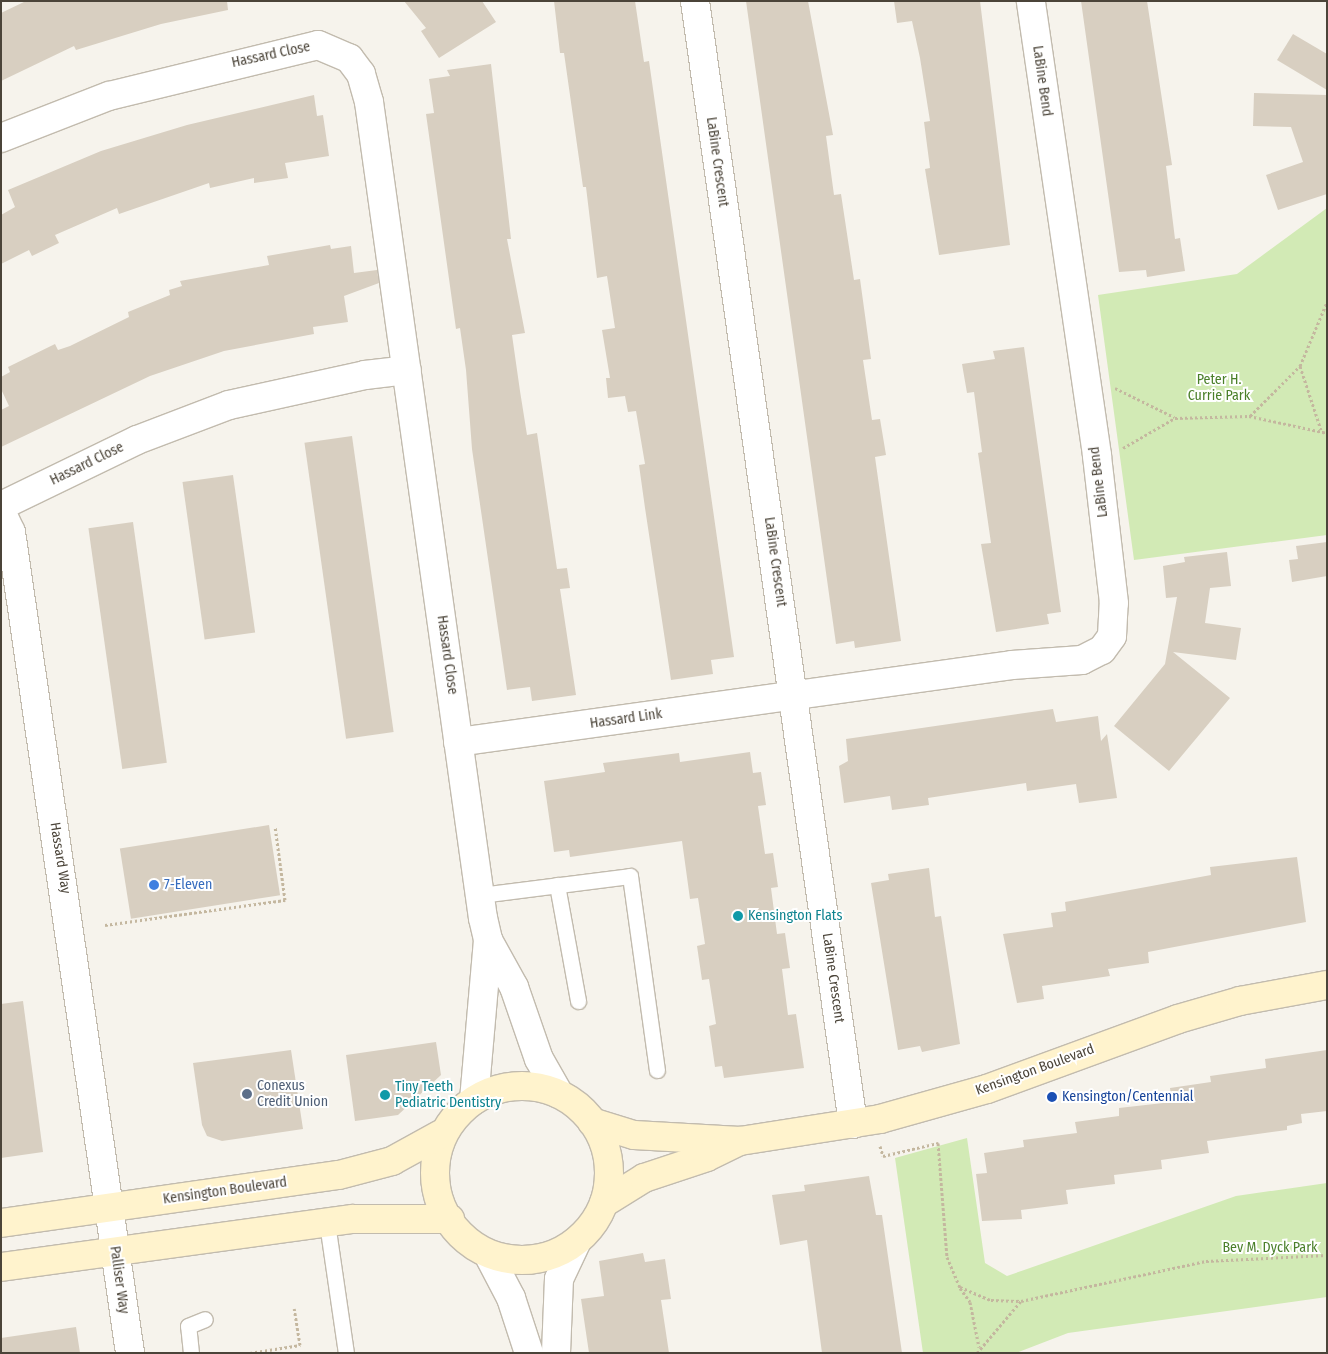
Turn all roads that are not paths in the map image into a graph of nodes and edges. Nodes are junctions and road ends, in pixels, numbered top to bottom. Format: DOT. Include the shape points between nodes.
graph roads {
  1 [pos="695,1"];
  2 [pos="1031,1"];
  3 [pos="1,138"];
  4 [pos="407,370"];
  5 [pos="1,506"];
  6 [pos="1,511"];
  7 [pos="793,696"];
  8 [pos="458,742"];
  9 [pos="558,885"];
  10 [pos="480,895"];
  11 [pos="488,940"];
  12 [pos="1327,985"];
  13 [pos="578,1001"];
  14 [pos="657,1070"];
  15 [pos="559,1094"];
  16 [pos="474,1100"];
  17 [pos="592,1122"];
  18 [pos="853,1124"];
  19 [pos="441,1134"];
  20 [pos="740,1141"];
  21 [pos="604,1203"];
  22 [pos="108,1206"];
  23 [pos="450,1219"];
  24 [pos="1,1223"];
  25 [pos="327,1223"];
  26 [pos="577,1241"];
  27 [pos="115,1251"];
  28 [pos="488,1254"];
  29 [pos="1,1267"];
  30 [pos="205,1319"];
  31 [pos="130,1353"];
  32 [pos="191,1353"];
  33 [pos="346,1353"];
  34 [pos="529,1353"];
  35 [pos="556,1353"];
  1 -- 7 [label="street, LaBine Crescent"];
  2 -- 7 [label="street, LaBine Bend" via="1097,455 1114,603 1112,636 1102,650 1082,660 1012,665"];
  3 -- 4 [label="street, Hassard Close" via="109,96 179,76 318,45 335,49 349,58 361,74 368,102"];
  4 -- 5 [label="street, Hassard Close" via="365,375 229,405 128,444"];
  4 -- 8 [label="street, Hassard Close"];
  6 -- 22 [label="street, Hassard Way" via="11,532"];
  7 -- 8 [label="street, Hassard Link"];
  7 -- 18 [label="street, LaBine Crescent"];
  8 -- 10 [label="street, Hassard Close"];
  9 -- 10 [label="lane"];
  9 -- 13 [label="lane"];
  9 -- 14 [label="lane" via="630,876"];
  10 -- 11 [label="street, Hassard Close"];
  11 -- 15 [label="street, Hassard Close" via="514,987 539,1059"];
  11 -- 16 [label="street, Hassard Close"];
  12 -- 18 [label="main road, Kensington Boulevard" via="1240,1001 987,1089 902,1114"];
  15 -- 16 [label="main road" via="516,1086"];
  15 -- 17 [label="main road"];
  16 -- 19 [label="main road"];
  17 -- 20 [label="main road, Kensington Boulevard" via="634,1135"];
  17 -- 21 [label="main road" via="606,1156 609,1175"];
  18 -- 20 [label="main road, Kensington Boulevard"];
  19 -- 22 [label="main road, Kensington Boulevard" via="396,1159 363,1170"];
  19 -- 23 [label="main road" via="435,1167 438,1196"];
  20 -- 21 [label="main road, Kensington Boulevard" via="707,1158 644,1178"];
  21 -- 26 [label="main road" via="593,1224"];
  22 -- 24 [label="main road, Kensington Boulevard"];
  22 -- 27 [label="street, Palliser Way"];
  23 -- 25 [label="main road" via="390,1218"];
  23 -- 28 [label="main road" via="467,1241"];
  25 -- 27 [label="main road"];
  25 -- 33 [label="lane"];
  26 -- 28 [label="main road" via="550,1256 519,1260"];
  26 -- 35 [label="street" via="559,1279"];
  27 -- 29 [label="main road"];
  27 -- 31 [label="street, Palliser Way"];
  28 -- 34 [label="street" via="511,1298"];
  30 -- 32 [label="lane" via="188,1326"];
}
